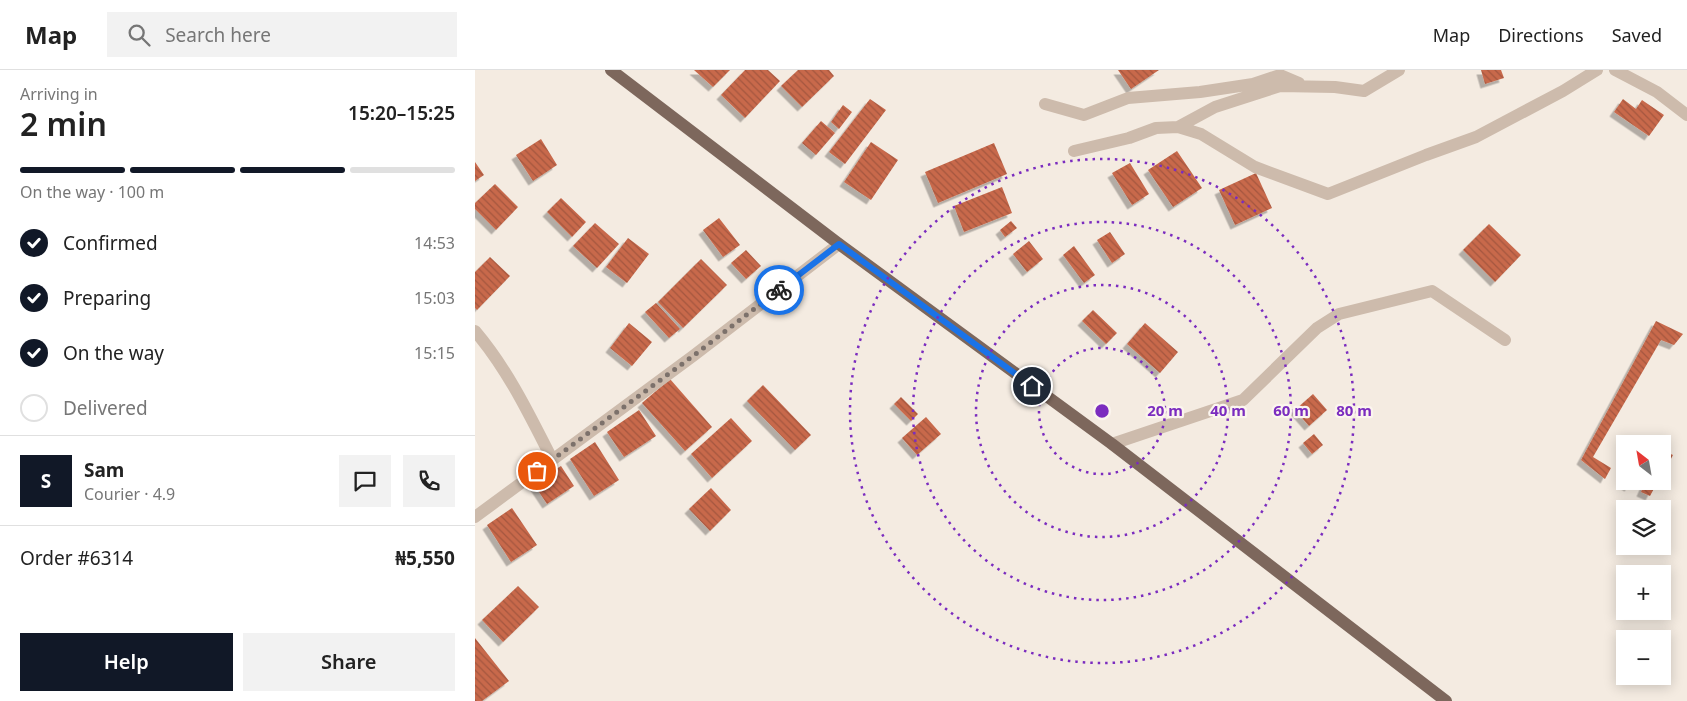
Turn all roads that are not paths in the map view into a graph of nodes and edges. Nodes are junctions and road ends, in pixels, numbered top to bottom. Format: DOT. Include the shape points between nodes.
graph roads {
  1 [pos="611,70"];
  2 [pos="1399,70"];
  3 [pos="1597,70"];
  4 [pos="1615,70"];
  5 [pos="1306,86"];
  6 [pos="1045,104"];
  7 [pos="1687,114"];
  8 [pos="1177,127"];
  9 [pos="1073,151"];
  10 [pos="839,244"];
  11 [pos="475,331"];
  12 [pos="1505,340"];
  13 [pos="1112,444"];
  14 [pos="552,459"];
  15 [pos="475,518"];
  16 [pos="1446,701"];
  1 -- 10 [label="main road"];
  2 -- 5 [label="street" via="1364,91"];
  3 -- 8 [label="street" via="1563,92 1476,137 1329,194 1255,167 1201,134"];
  4 -- 7 [label="street" via="1657,92"];
  5 -- 6 [label="street" via="1280,75 1253,84 1128,98 1084,115"];
  5 -- 8 [label="street" via="1280,86 1215,107"];
  8 -- 9 [label="street" via="1156,128"];
  10 -- 13 [label="main road"];
  10 -- 14 [label="street"];
  11 -- 14 [label="street" via="516,388"];
  12 -- 13 [label="street" via="1431,291 1339,314 1317,328 1243,400"];
  13 -- 16 [label="main road"];
  14 -- 15 [label="street"];
}
